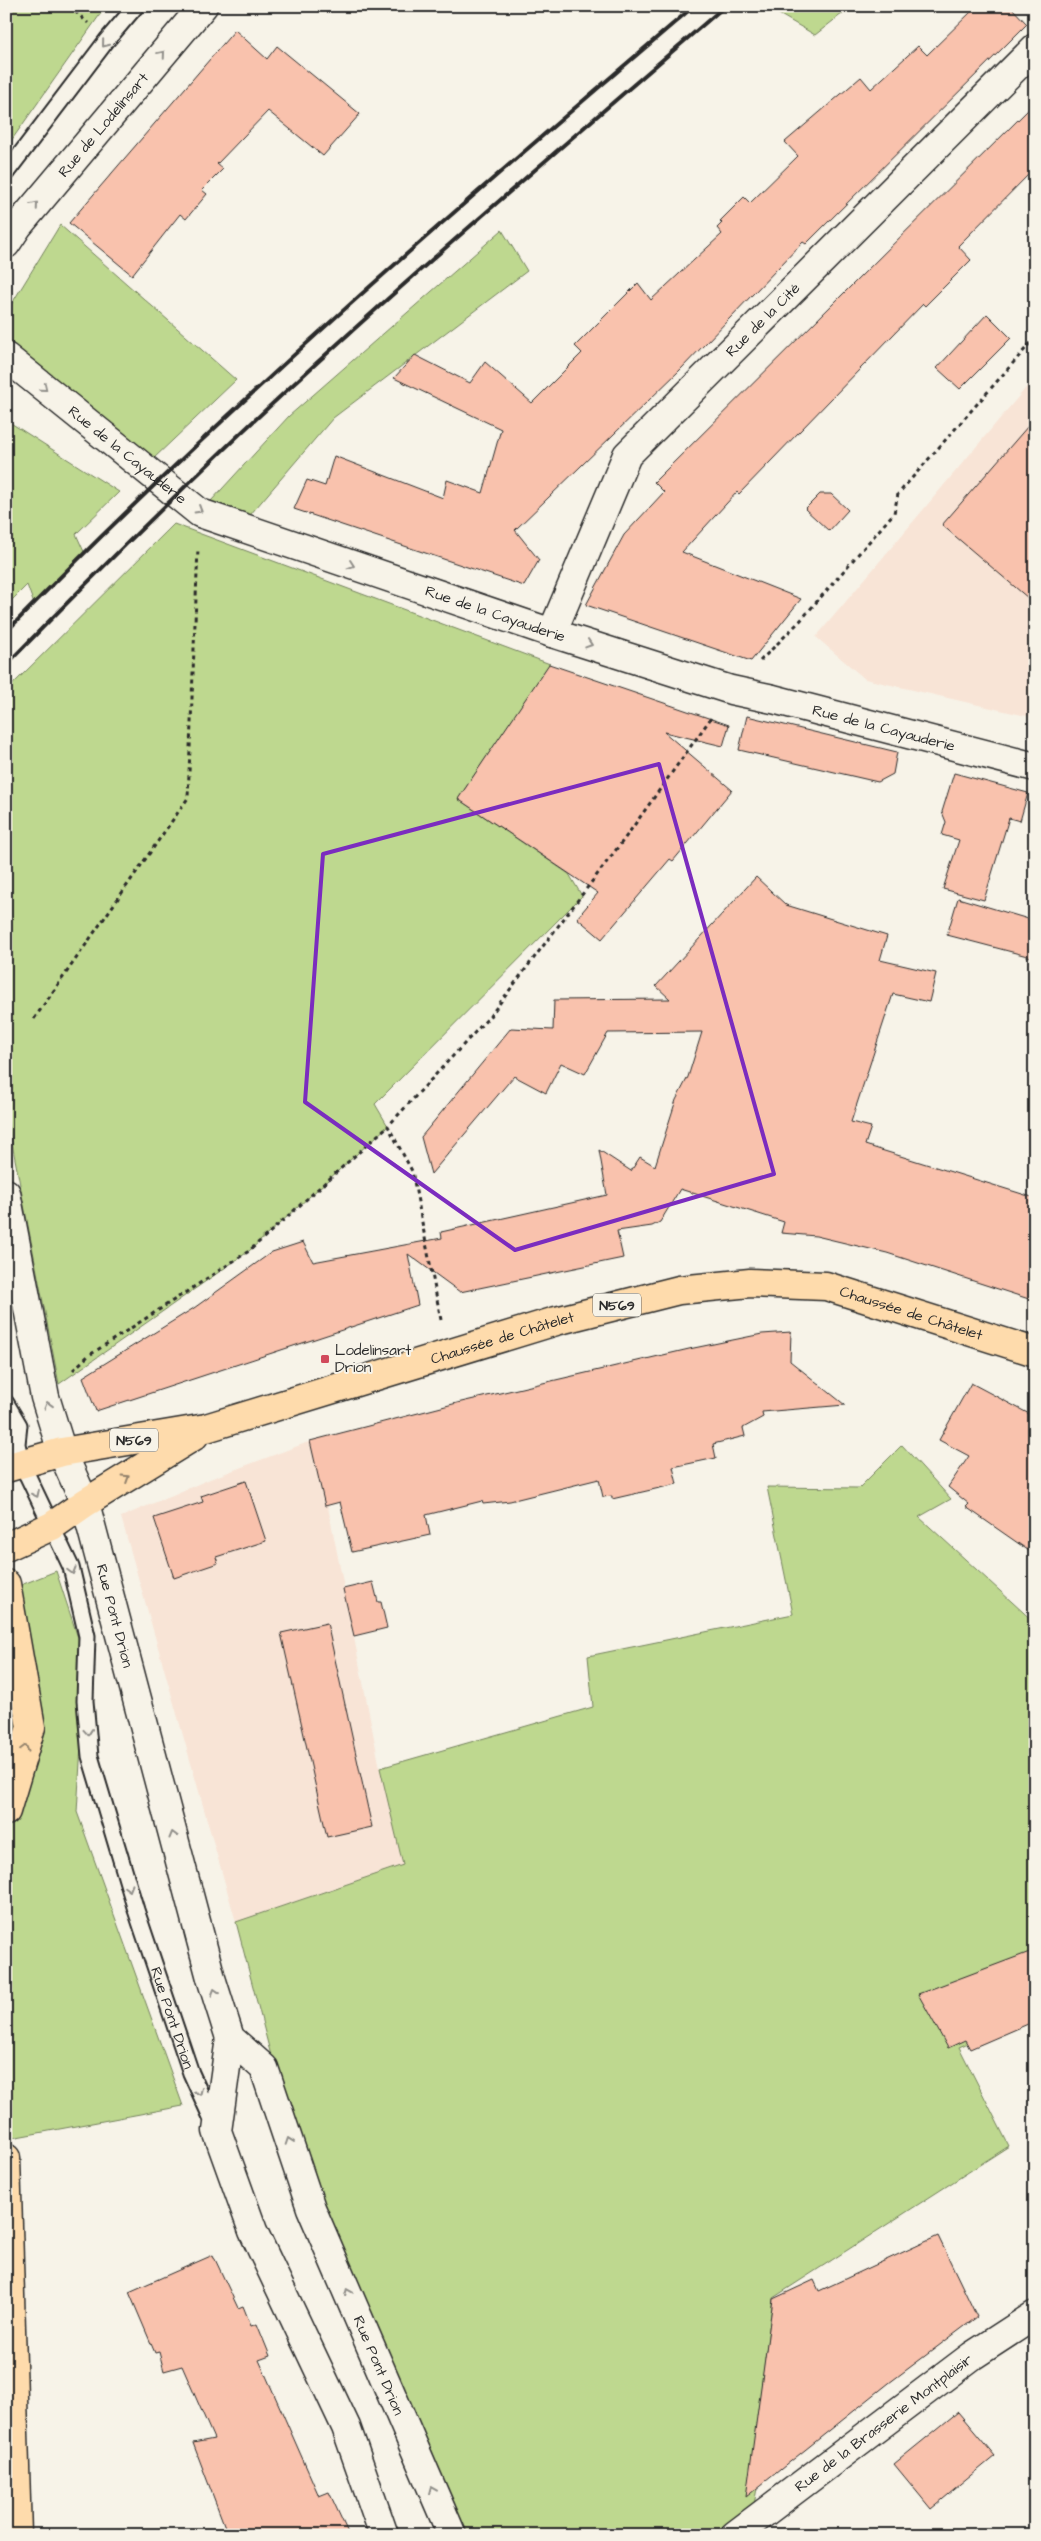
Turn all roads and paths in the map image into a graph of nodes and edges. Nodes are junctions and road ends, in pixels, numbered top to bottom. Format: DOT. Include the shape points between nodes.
graph roads {
  1 [pos="69,6"];
  2 [pos="136,6"];
  3 [pos="203,6"];
  4 [pos="79,15"];
  5 [pos="1035,48"];
  6 [pos="6,173"];
  7 [pos="6,244"];
  8 [pos="1035,338"];
  9 [pos="6,357"];
  10 [pos="200,513"];
  11 [pos="552,633"];
  12 [pos="731,690"];
  13 [pos="1035,768"];
  14 [pos="34,1019"];
  15 [pos="388,1126"];
  16 [pos="6,1193"];
  17 [pos="1035,1352"];
  18 [pos="447,1353"];
  19 [pos="45,1398"];
  20 [pos="6,1403"];
  21 [pos="206,1428"];
  22 [pos="62,1452"];
  23 [pos="14,1464"];
  24 [pos="85,1503"];
  25 [pos="52,1526"];
  26 [pos="6,1547"];
  27 [pos="6,1584"];
  28 [pos="6,1811"];
  29 [pos="230,2038"];
  30 [pos="217,2130"];
  31 [pos="6,2158"];
  32 [pos="1035,2315"];
  33 [pos="17,2535"];
  34 [pos="384,2535"];
  35 [pos="452,2535"];
  36 [pos="734,2535"];
  1 -- 4 [label="path"];
  2 -- 6 [label="lane, one-way"];
  7 -- 3 [label="street, Rue de Lodelinsart, one-way"];
  5 -- 11 [label="street, Rue de la Cité" via="627,455"];
  8 -- 12 [label="path" via="898,494 894,513 806,614"];
  9 -- 10 [label="street, Rue de la Cayauderie, one-way"];
  10 -- 11 [label="street, Rue de la Cayauderie, one-way"];
  10 -- 14 [label="path" via="188,798"];
  11 -- 12 [label="street, Rue de la Cayauderie, one-way"];
  12 -- 13 [label="street, Rue de la Cayauderie"];
  12 -- 15 [label="path" via="628,834 490,1016"];
  15 -- 18 [label="path" via="412,1171"];
  15 -- 19 [label="path" via="250,1251 88,1356"];
  16 -- 19 [label="street, Rue Pont Drion"];
  17 -- 18 [label="main road, Chaussée de Châtelet / N569" via="826,1286 750,1283 679,1290 556,1320"];
  18 -- 21 [label="main road, Chaussée de Châtelet / N569"];
  22 -- 19 [label="street, Rue Pont Drion, one-way"];
  20 -- 23 [label="lane" via="19,1425"];
  21 -- 22 [label="main road, Chaussée de Châtelet / N569"];
  24 -- 21 [label="main road, Chaussée de Châtelet / N569, one-way"];
  22 -- 23 [label="main road, Chaussée de Châtelet / N569"];
  22 -- 24 [label="street, Rue Pont Drion"];
  23 -- 25 [label="lane, one-way"];
  24 -- 25 [label="main road, Chaussée de Châtelet / N569"];
  29 -- 24 [label="street, Rue Pont Drion, one-way" via="210,1978"];
  25 -- 26 [label="main road, Chaussée de Châtelet / N569"];
  25 -- 30 [label="lane, Rue Pont Drion, one-way" via="71,1567 87,1636 85,1701 90,1756 166,2001 191,2074"];
  28 -- 27 [label="main road, one-way" via="31,1727"];
  29 -- 30 [label="street, Rue Pont Drion"];
  35 -- 29 [label="street, Rue Pont Drion, one-way" via="311,2208 264,2068"];
  30 -- 34 [label="street, Rue Pont Drion" via="253,2231 346,2427"];
  31 -- 33 [label="main road"];
  32 -- 36 [label="street, Rue de la Brasserie Montplaisir" via="972,2356"];
}
